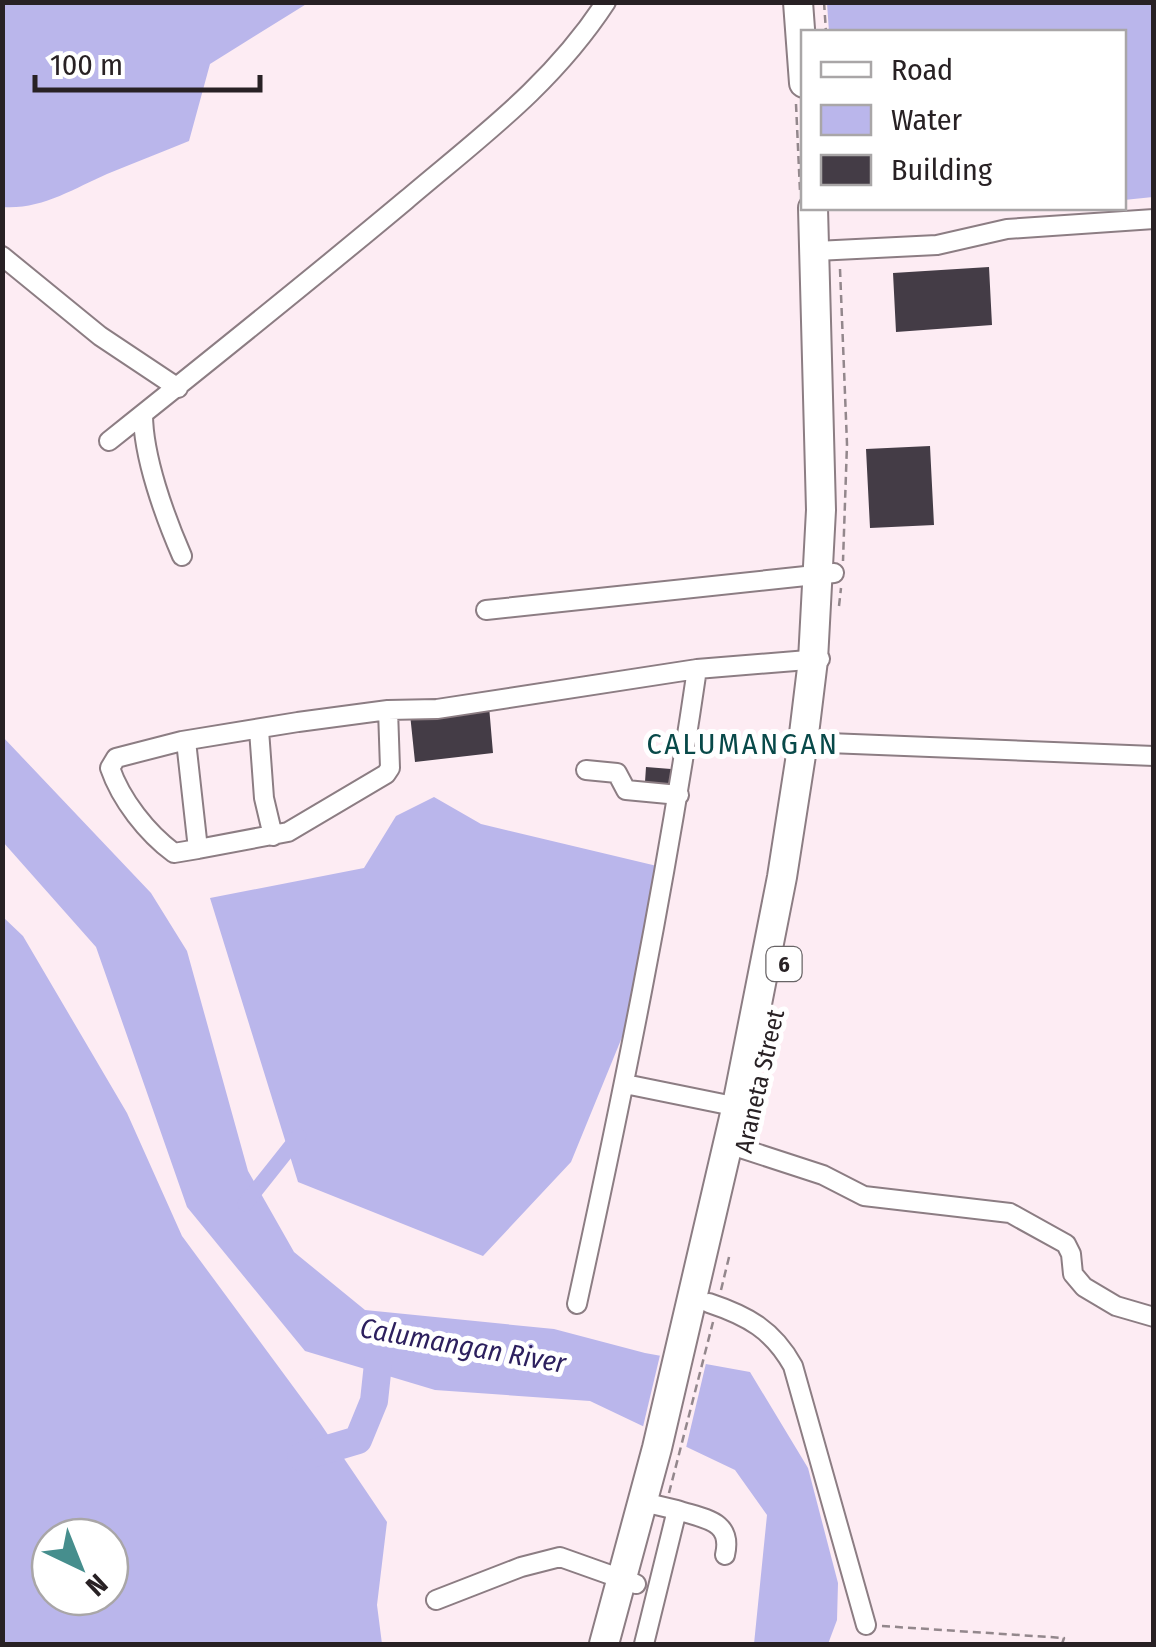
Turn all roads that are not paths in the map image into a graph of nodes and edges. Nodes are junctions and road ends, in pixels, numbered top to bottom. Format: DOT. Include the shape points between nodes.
graph roads {
  1 [pos="606,2"];
  2 [pos="798,2"];
  3 [pos="816,2"];
  4 [pos="818,30"];
  5 [pos="799,87"];
  6 [pos="814,210"];
  7 [pos="1154,220"];
  8 [pos="827,252"];
  9 [pos="2,256"];
  10 [pos="178,388"];
  11 [pos="143,414"];
  12 [pos="109,442"];
  13 [pos="182,556"];
  14 [pos="834,576"];
  15 [pos="486,610"];
  16 [pos="819,659"];
  17 [pos="697,669"];
  18 [pos="388,710"];
  19 [pos="259,730"];
  20 [pos="186,741"];
  21 [pos="821,743"];
  22 [pos="1154,756"];
  23 [pos="586,770"];
  24 [pos="679,795"];
  25 [pos="272,836"];
  26 [pos="198,849"];
  27 [pos="625,1084"];
  28 [pos="745,1108"];
  29 [pos="736,1145"];
  30 [pos="709,1302"];
  31 [pos="577,1304"];
  32 [pos="1154,1316"];
  33 [pos="695,1348"];
  34 [pos="659,1506"];
  35 [pos="725,1556"];
  36 [pos="629,1581"];
  37 [pos="436,1600"];
  38 [pos="866,1625"];
  39 [pos="604,1644"];
  40 [pos="621,1644"];
  41 [pos="644,1644"];
  1 -- 10 [label="street" via="572,52 516,108"];
  2 -- 5 [label="highway"];
  3 -- 4 [label="highway"];
  6 -- 8 [label="highway"];
  7 -- 8 [label="street" via="1007,229 937,245"];
  8 -- 14 [label="highway" via="836,427"];
  8 -- 14 [label="highway" via="821,510"];
  9 -- 10 [label="street" via="100,336"];
  10 -- 11 [label="street"];
  11 -- 12 [label="street"];
  11 -- 13 [label="street"];
  14 -- 15 [label="street"];
  14 -- 16 [label="highway"];
  16 -- 17 [label="street"];
  16 -- 21 [label="highway"];
  17 -- 18 [label="street" via="437,709"];
  17 -- 24 [label="street"];
  18 -- 19 [label="street"];
  18 -- 25 [label="street" via="386,774"];
  19 -- 20 [label="street"];
  19 -- 25 [label="street"];
  20 -- 26 [label="street"];
  20 -- 26 [label="street" via="116,758 110,768 135,813 168,848"];
  21 -- 22 [label="street"];
  21 -- 28 [label="highway" via="782,877"];
  23 -- 24 [label="street" via="617,773 626,790"];
  24 -- 27 [label="street"];
  25 -- 26 [label="street"];
  27 -- 28 [label="street"];
  27 -- 31 [label="street"];
  28 -- 29 [label="highway"];
  29 -- 30 [label="highway, Araneta Street"];
  29 -- 32 [label="street" via="864,1196 1010,1213 1066,1244 1073,1274 1084,1287 1116,1306"];
  29 -- 33 [label="highway"];
  30 -- 33 [label="highway, Araneta Street"];
  30 -- 38 [label="street" via="766,1330 792,1366"];
  33 -- 34 [label="highway, Araneta Street"];
  34 -- 35 [label="street" via="718,1525 728,1541"];
  34 -- 36 [label="highway, Araneta Street"];
  34 -- 41 [label="street"];
  36 -- 37 [label="street" via="560,1557"];
  36 -- 39 [label="highway"];
  36 -- 40 [label="highway, Araneta Street"];
}
